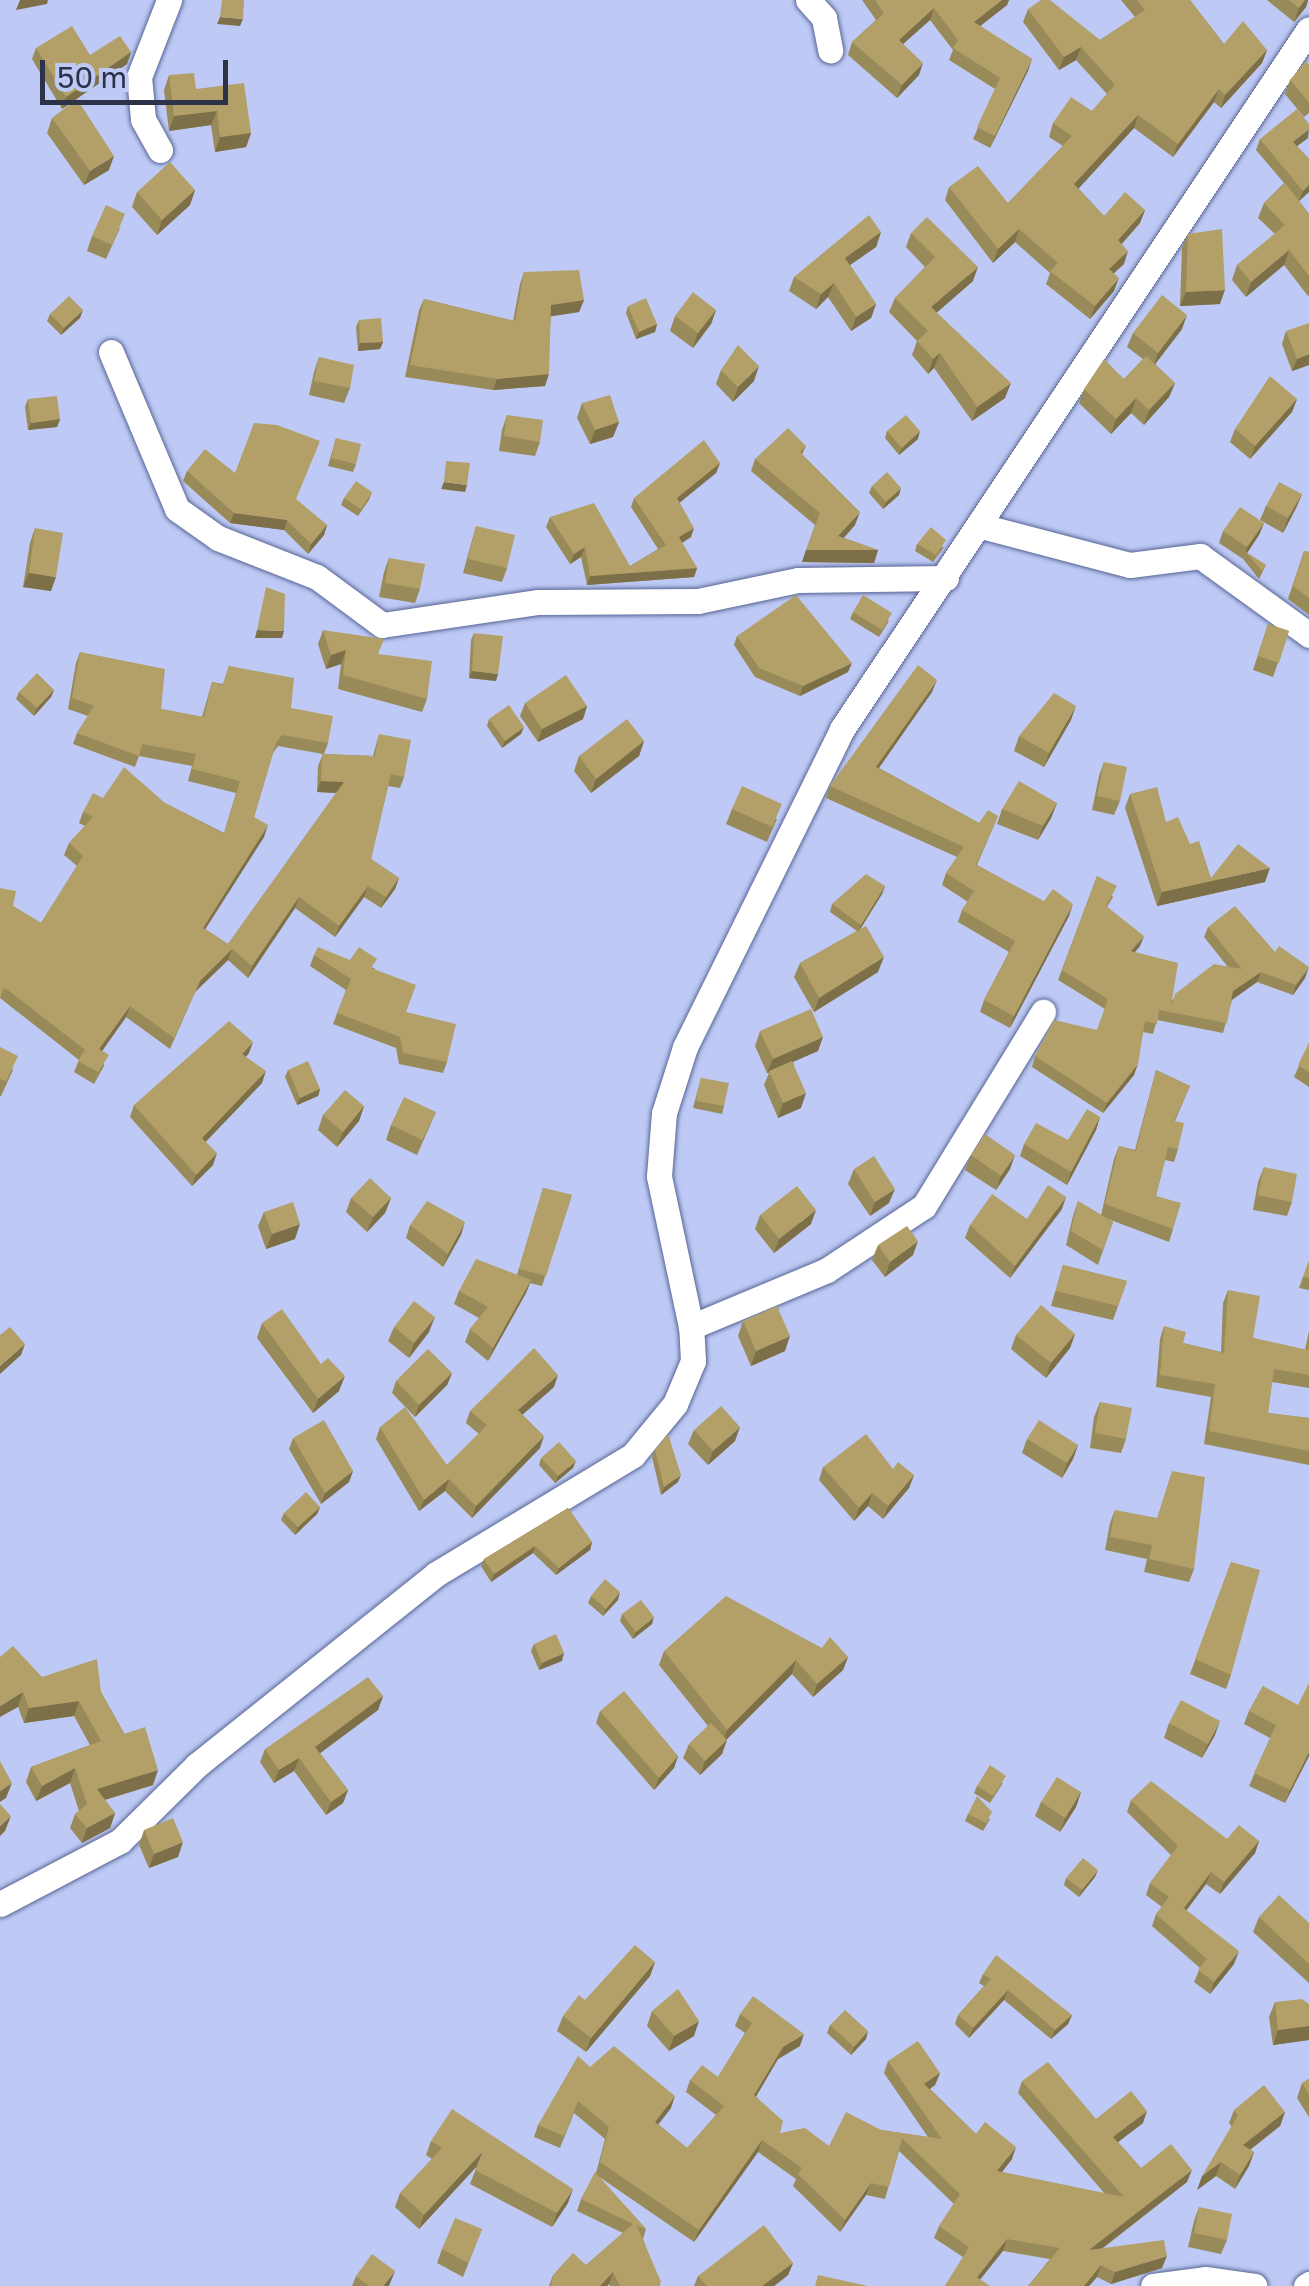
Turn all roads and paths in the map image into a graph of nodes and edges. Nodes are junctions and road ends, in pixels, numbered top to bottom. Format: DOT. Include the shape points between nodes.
graph roads {
  1 [pos="169,0"];
  2 [pos="808,0"];
  3 [pos="1305,41"];
  4 [pos="830,50"];
  5 [pos="160,150"];
  6 [pos="112,352"];
  7 [pos="985,528"];
  8 [pos="946,578"];
  9 [pos="1309,635"];
  10 [pos="1042,1012"];
  11 [pos="691,1327"];
  12 [pos="0,1904"];
  13 [pos="1152,2286"];
  14 [pos="1255,2286"];
  1 -- 5 [label="street" via="139,78 143,119"];
  2 -- 4 [label="street" via="824,18"];
  3 -- 7 [label="street"];
  6 -- 8 [label="street" via="177,509 218,538 317,577 382,625 538,602 698,601 798,580"];
  7 -- 8 [label="street"];
  7 -- 9 [label="street" via="1130,565 1200,556"];
  8 -- 11 [label="street" via="842,729 673,1076 659,1176"];
  10 -- 11 [label="street" via="924,1206 827,1270"];
  11 -- 12 [label="street" via="687,1380 632,1455 436,1574 197,1765 120,1841"];
  13 -- 14 [label="street" via="1205,2279"];
}
